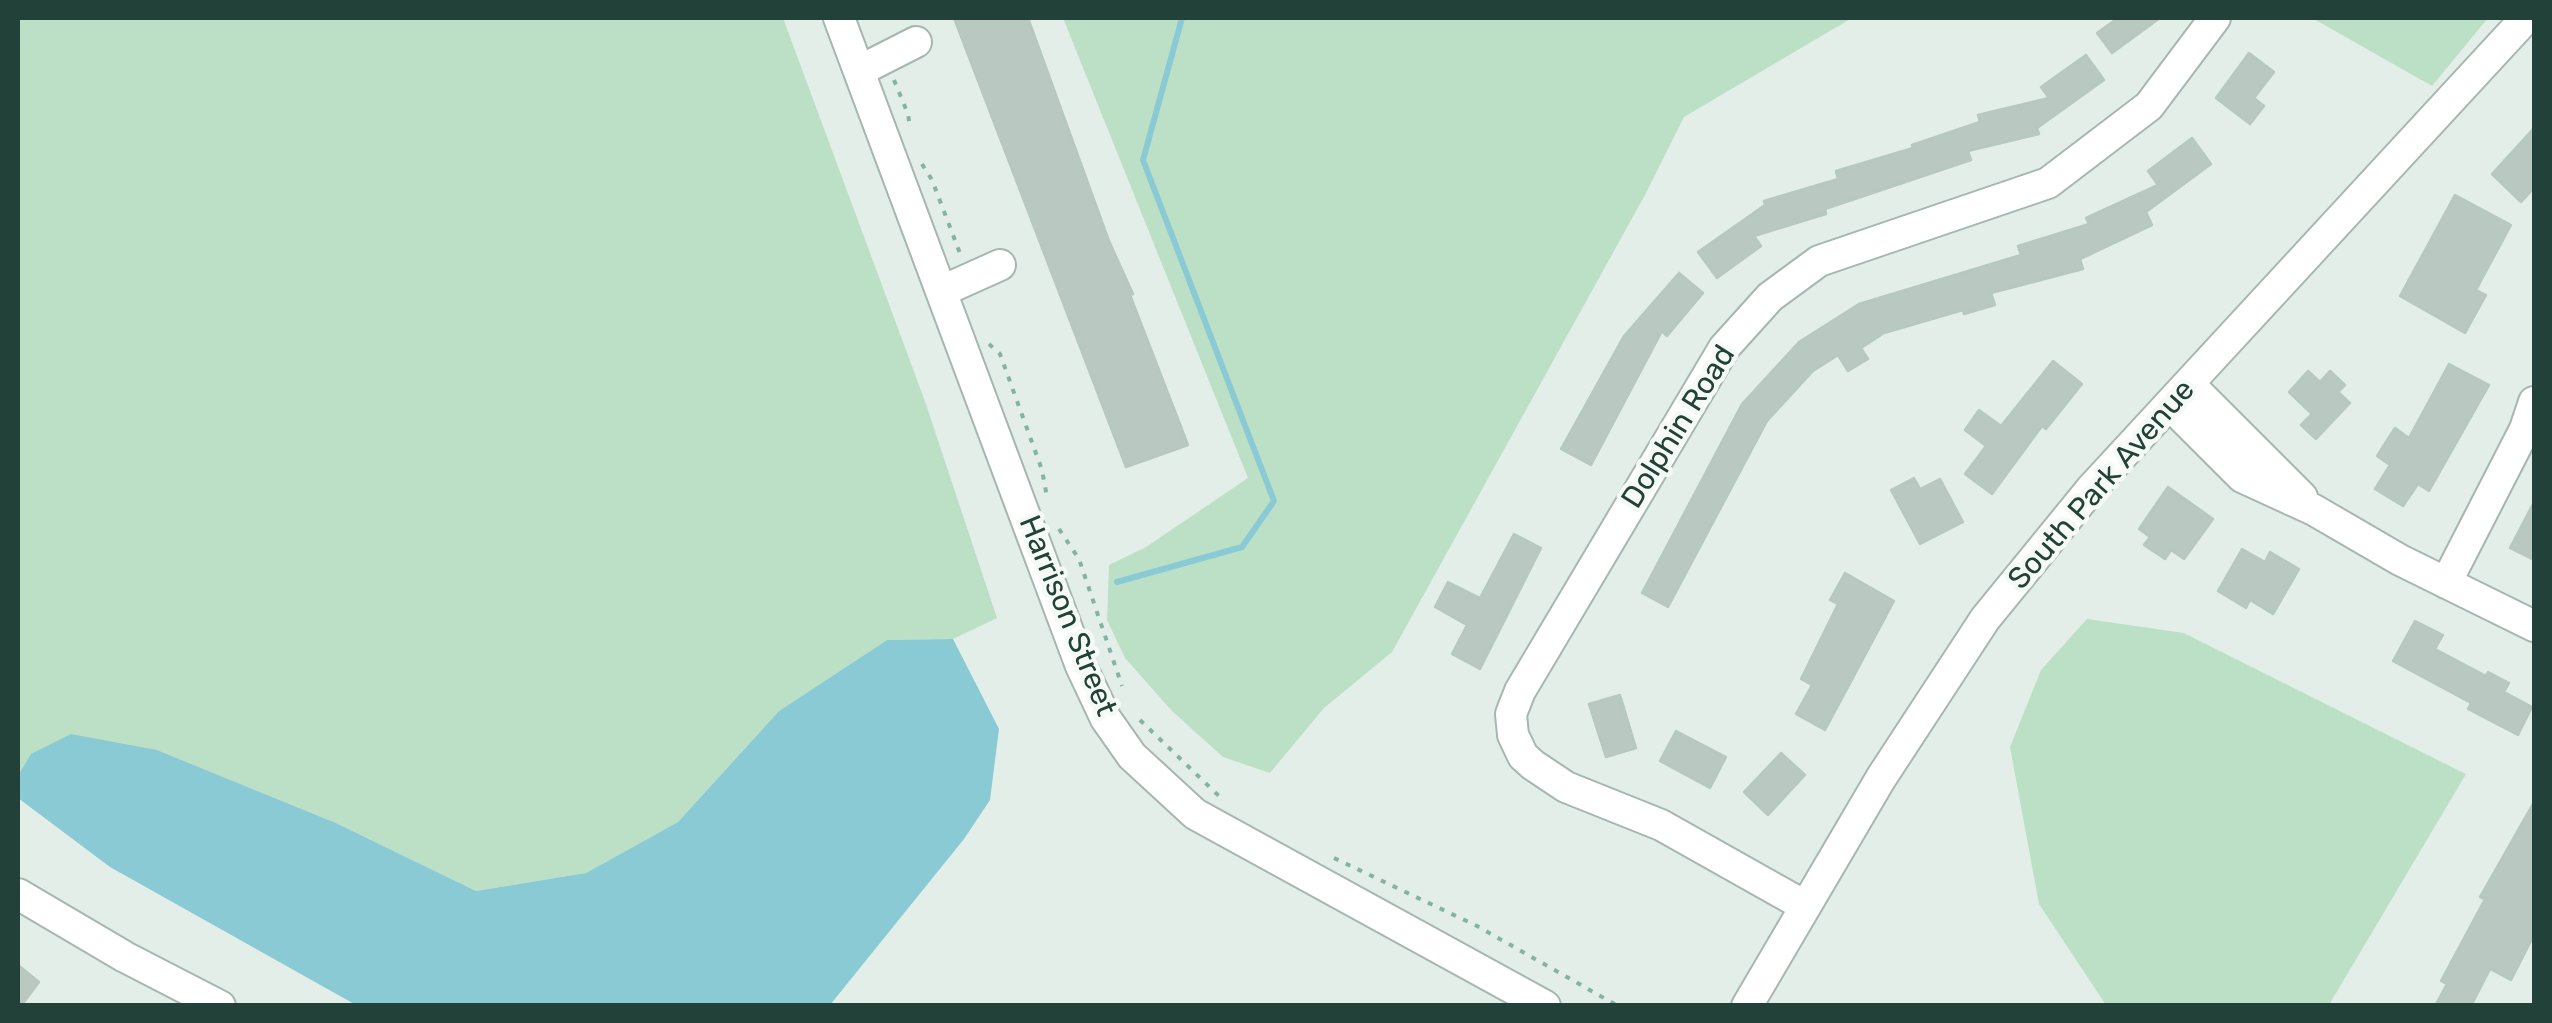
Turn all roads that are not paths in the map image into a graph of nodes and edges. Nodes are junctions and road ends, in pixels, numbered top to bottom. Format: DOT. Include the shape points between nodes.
graph roads {
  1 [pos="839,18"];
  2 [pos="2215,18"];
  3 [pos="2526,18"];
  4 [pos="916,42"];
  5 [pos="872,65"];
  6 [pos="1000,265"];
  7 [pos="956,285"];
  8 [pos="2180,395"];
  9 [pos="2534,402"];
  10 [pos="2446,583"];
  11 [pos="2534,626"];
  12 [pos="18,894"];
  13 [pos="1805,906"];
  14 [pos="220,1006"];
  15 [pos="1545,1006"];
  16 [pos="1747,1006"];
  1 -- 5 [label="street, Harrison Street"];
  2 -- 13 [label="street, Dolphin Road" via="2148,106 2048,184 1819,262 1770,297 1724,348 1520,692 1510,714 1513,735 1533,765 1692,840"];
  3 -- 8 [label="street, South Park Avenue"];
  4 -- 5 [label="street"];
  5 -- 7 [label="street, Harrison Street"];
  6 -- 7 [label="street"];
  7 -- 15 [label="street, Harrison Street" via="1081,666 1132,756 1194,814"];
  8 -- 10 [label="street" via="2314,510"];
  8 -- 13 [label="street, South Park Avenue" via="1985,619"];
  9 -- 10 [label="street"];
  10 -- 11 [label="street"];
  12 -- 14 [label="street"];
  13 -- 16 [label="street, South Park Avenue"];
}
